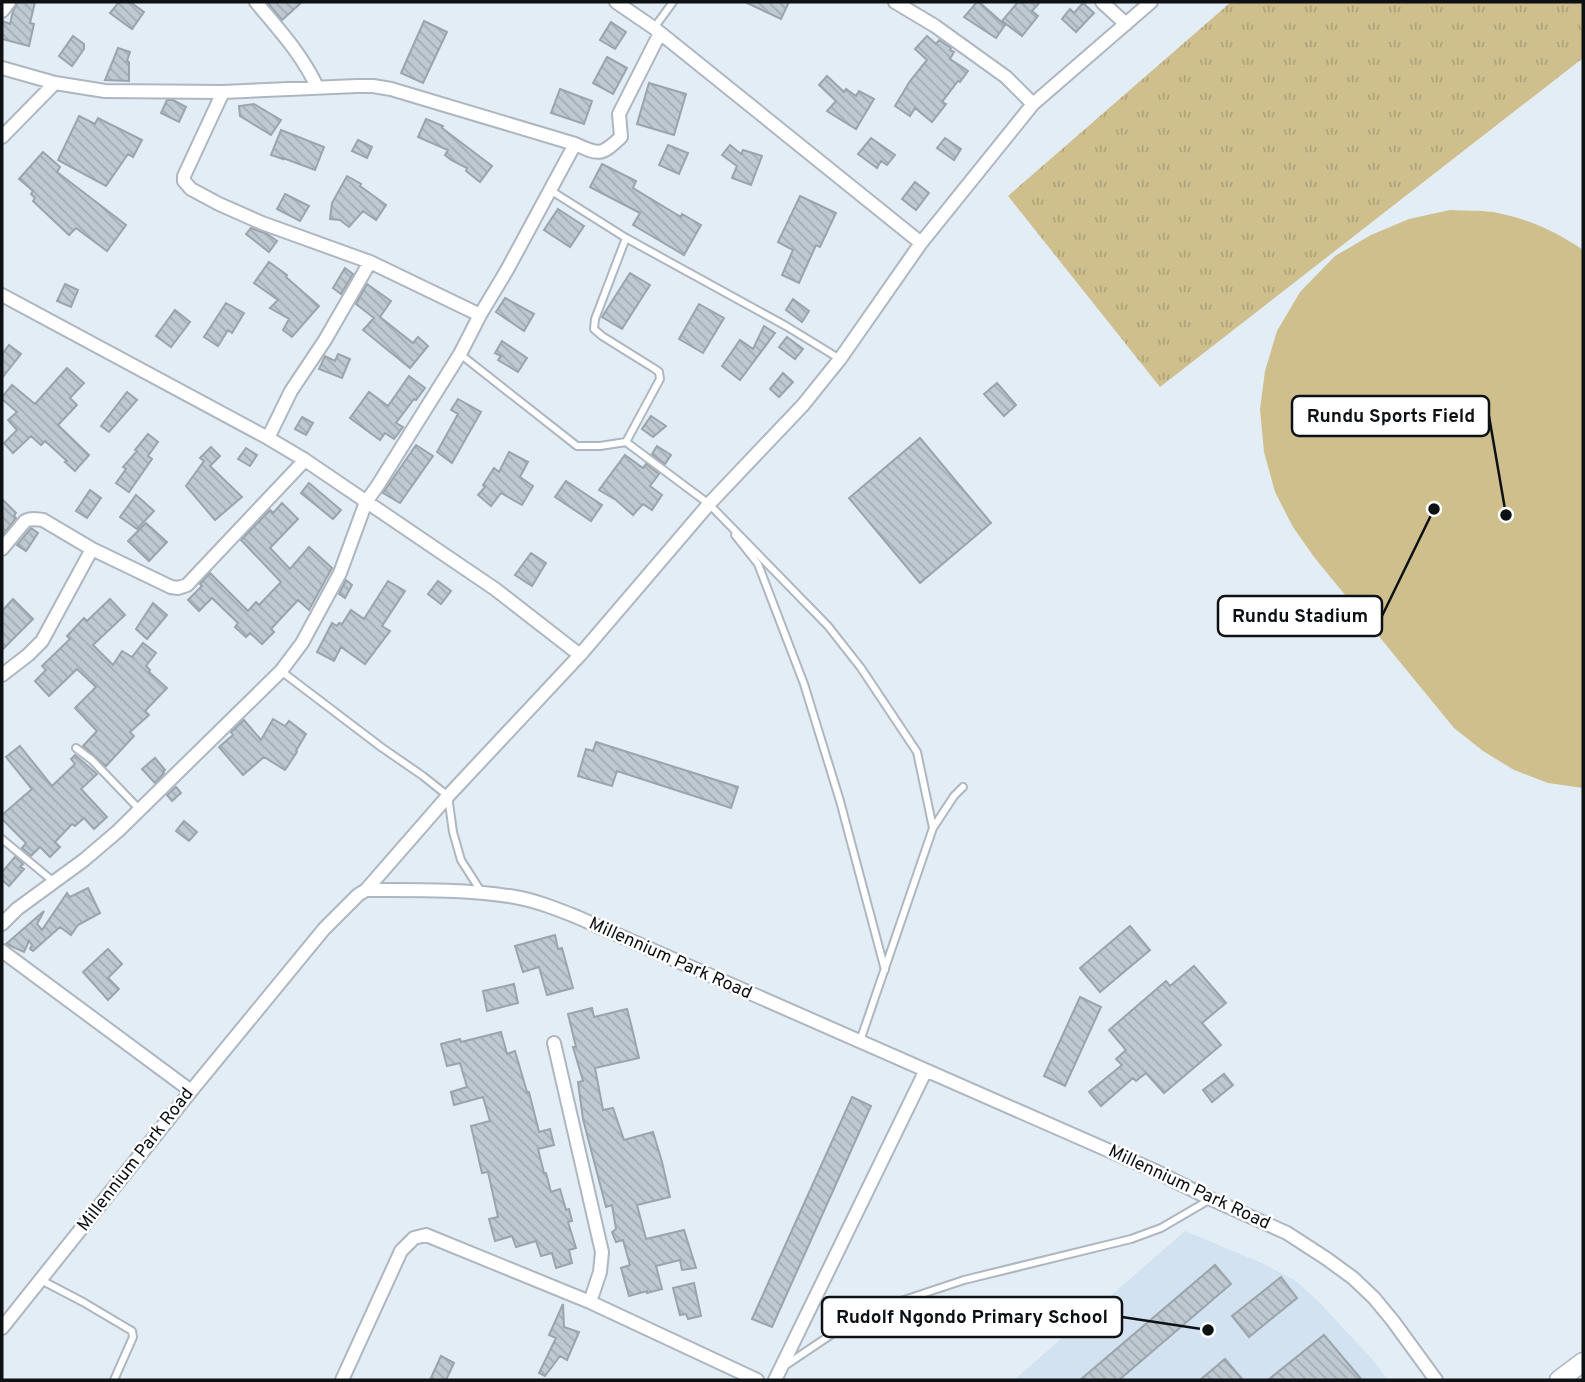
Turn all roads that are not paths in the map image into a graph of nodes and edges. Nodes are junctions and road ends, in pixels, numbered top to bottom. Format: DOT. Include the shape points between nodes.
graph roads {
  1 [pos="9,2"];
  2 [pos="256,2"];
  3 [pos="617,2"];
  4 [pos="673,2"];
  5 [pos="895,2"];
  6 [pos="1102,2"];
  7 [pos="1152,2"];
  8 [pos="2,11"];
  9 [pos="1126,23"];
  10 [pos="657,30"];
  11 [pos="2,68"];
  12 [pos="55,83"];
  13 [pos="317,87"];
  14 [pos="223,92"];
  15 [pos="1033,104"];
  16 [pos="2,137"];
  17 [pos="575,144"];
  18 [pos="550,190"];
  19 [pos="626,238"];
  20 [pos="921,243"];
  21 [pos="370,262"];
  22 [pos="2,295"];
  23 [pos="480,315"];
  24 [pos="460,354"];
  25 [pos="840,359"];
  26 [pos="268,438"];
  27 [pos="626,442"];
  28 [pos="305,460"];
  29 [pos="366,502"];
  30 [pos="709,503"];
  31 [pos="2,549"];
  32 [pos="93,549"];
  33 [pos="580,655"];
  34 [pos="281,671"];
  35 [pos="2,675"];
  36 [pos="76,748"];
  37 [pos="963,787"];
  38 [pos="448,796"];
  39 [pos="140,810"];
  40 [pos="933,828"];
  41 [pos="2,839"];
  42 [pos="54,882"];
  43 [pos="366,890"];
  44 [pos="482,894"];
  45 [pos="2,924"];
  46 [pos="2,951"];
  47 [pos="885,970"];
  48 [pos="554,1043"];
  49 [pos="860,1043"];
  50 [pos="925,1072"];
  51 [pos="191,1091"];
  52 [pos="1211,1199"];
  53 [pos="41,1280"];
  54 [pos="590,1302"];
  55 [pos="2,1328"];
  56 [pos="1583,1362"];
  57 [pos="778,1375"];
  58 [pos="114,1380"];
  59 [pos="342,1380"];
  60 [pos="757,1380"];
  61 [pos="1436,1380"];
  62 [pos="1559,1380"];
  1 -- 8 [label="street"];
  2 -- 13 [label="street" via="299,54"];
  3 -- 10 [label="street"];
  4 -- 10 [label="lane"];
  5 -- 15 [label="street" via="1006,77"];
  6 -- 9 [label="street"];
  7 -- 9 [label="street"];
  9 -- 15 [label="street"];
  10 -- 17 [label="street" via="619,114 621,137 595,153"];
  10 -- 20 [label="street"];
  11 -- 12 [label="street"];
  12 -- 14 [label="street" via="105,91"];
  12 -- 16 [label="street"];
  13 -- 14 [label="street"];
  13 -- 17 [label="street" via="391,89"];
  14 -- 21 [label="street" via="184,181 191,189 262,223"];
  15 -- 20 [label="street"];
  17 -- 18 [label="street"];
  18 -- 19 [label="lane"];
  18 -- 23 [label="street"];
  19 -- 25 [label="lane"];
  19 -- 27 [label="lane" via="594,329 659,372 660,379"];
  20 -- 25 [label="street"];
  21 -- 23 [label="street"];
  21 -- 26 [label="street" via="291,391"];
  22 -- 26 [label="street"];
  23 -- 24 [label="street"];
  24 -- 27 [label="lane" via="577,446"];
  24 -- 29 [label="street"];
  25 -- 30 [label="street" via="803,405"];
  26 -- 28 [label="street"];
  27 -- 30 [label="lane"];
  28 -- 29 [label="street"];
  28 -- 32 [label="street" via="182,587 171,587"];
  29 -- 33 [label="street" via="495,589"];
  29 -- 34 [label="street" via="340,573 302,643"];
  30 -- 33 [label="street"];
  30 -- 40 [label="lane" via="828,626 861,668 917,752"];
  30 -- 47 [label="lane" via="758,565 804,684"];
  31 -- 32 [label="street" via="30,519 43,520"];
  32 -- 35 [label="street" via="42,641"];
  33 -- 38 [label="street"];
  34 -- 38 [label="lane"];
  34 -- 39 [label="street"];
  36 -- 39 [label="lane"];
  37 -- 40 [label="lane"];
  38 -- 43 [label="street"];
  38 -- 44 [label="lane" via="461,860"];
  39 -- 42 [label="street"];
  40 -- 47 [label="lane"];
  41 -- 42 [label="lane"];
  42 -- 45 [label="street"];
  43 -- 44 [label="street, Millennium Park Road"];
  43 -- 51 [label="street, Millennium Park Road" via="324,929"];
  44 -- 49 [label="street, Millennium Park Road" via="528,900 571,915"];
  46 -- 51 [label="street"];
  47 -- 49 [label="lane"];
  48 -- 54 [label="street" via="602,1252"];
  49 -- 50 [label="street, Millennium Park Road"];
  50 -- 52 [label="street, Millennium Park Road"];
  50 -- 57 [label="street"];
  51 -- 53 [label="street, Millennium Park Road"];
  52 -- 57 [label="lane" via="1161,1228 1131,1239 964,1280 894,1303 844,1326"];
  52 -- 61 [label="street, Millennium Park Road" via="1287,1233 1353,1278 1381,1306"];
  53 -- 55 [label="street, Millennium Park Road"];
  53 -- 58 [label="lane" via="132,1331"];
  54 -- 59 [label="street" via="421,1236 401,1251"];
  54 -- 60 [label="street"];
  56 -- 62 [label="street"];
}
